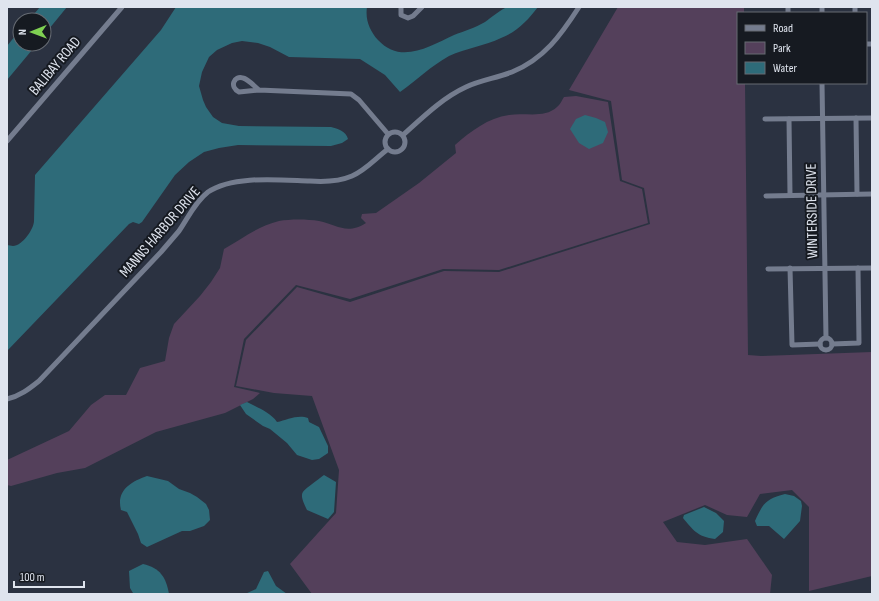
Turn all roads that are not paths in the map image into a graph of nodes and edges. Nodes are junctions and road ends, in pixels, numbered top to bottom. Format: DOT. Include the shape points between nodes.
graph roads {
  1 [pos="122,7"];
  2 [pos="401,7"];
  3 [pos="422,7"];
  4 [pos="579,7"];
  5 [pos="822,84"];
  6 [pos="259,90"];
  7 [pos="856,118"];
  8 [pos="872,118"];
  9 [pos="765,119"];
  10 [pos="789,119"];
  11 [pos="823,119"];
  12 [pos="388,134"];
  13 [pos="403,135"];
  14 [pos="7,141"];
  15 [pos="388,149"];
  16 [pos="857,194"];
  17 [pos="872,194"];
  18 [pos="790,195"];
  19 [pos="824,195"];
  20 [pos="766,196"];
  21 [pos="790,268"];
  22 [pos="825,268"];
  23 [pos="858,268"];
  24 [pos="872,268"];
  25 [pos="768,269"];
  26 [pos="826,338"];
  27 [pos="820,344"];
  28 [pos="832,344"];
  29 [pos="7,398"];
  1 -- 14 [label="street, BALIBAY ROAD"];
  2 -- 3 [label="street" via="401,15 408,18"];
  4 -- 13 [label="street" via="550,47 531,61 513,71 465,88 444,100"];
  5 -- 11 [label="street, WINTERSIDE DRIVE"];
  6 -- 6 [label="street" via="239,77 233,84 239,92"];
  6 -- 12 [label="street" via="351,94"];
  7 -- 8 [label="street"];
  7 -- 11 [label="street"];
  7 -- 16 [label="street"];
  9 -- 10 [label="street"];
  10 -- 11 [label="street"];
  10 -- 18 [label="street"];
  11 -- 19 [label="street, WINTERSIDE DRIVE"];
  12 -- 13 [label="street" via="398,132"];
  12 -- 15 [label="street" via="385,140"];
  13 -- 15 [label="street" via="405,145 401,150 394,152"];
  15 -- 29 [label="street, MANNS HARBOR DRIVE" via="365,169 340,180 240,181 222,185 208,193 198,202 161,252 39,381 15,397"];
  16 -- 17 [label="street"];
  16 -- 19 [label="street"];
  18 -- 19 [label="street"];
  18 -- 20 [label="street"];
  19 -- 22 [label="street, WINTERSIDE DRIVE"];
  21 -- 22 [label="street"];
  21 -- 25 [label="street"];
  21 -- 27 [label="street" via="792,345"];
  22 -- 23 [label="street"];
  22 -- 26 [label="street, WINTERSIDE DRIVE"];
  23 -- 24 [label="street"];
  23 -- 28 [label="street" via="859,343"];
  26 -- 27 [label="street"];
  26 -- 28 [label="street" via="830,339"];
  27 -- 28 [label="street" via="822,349 826,350 831,348"];
}
